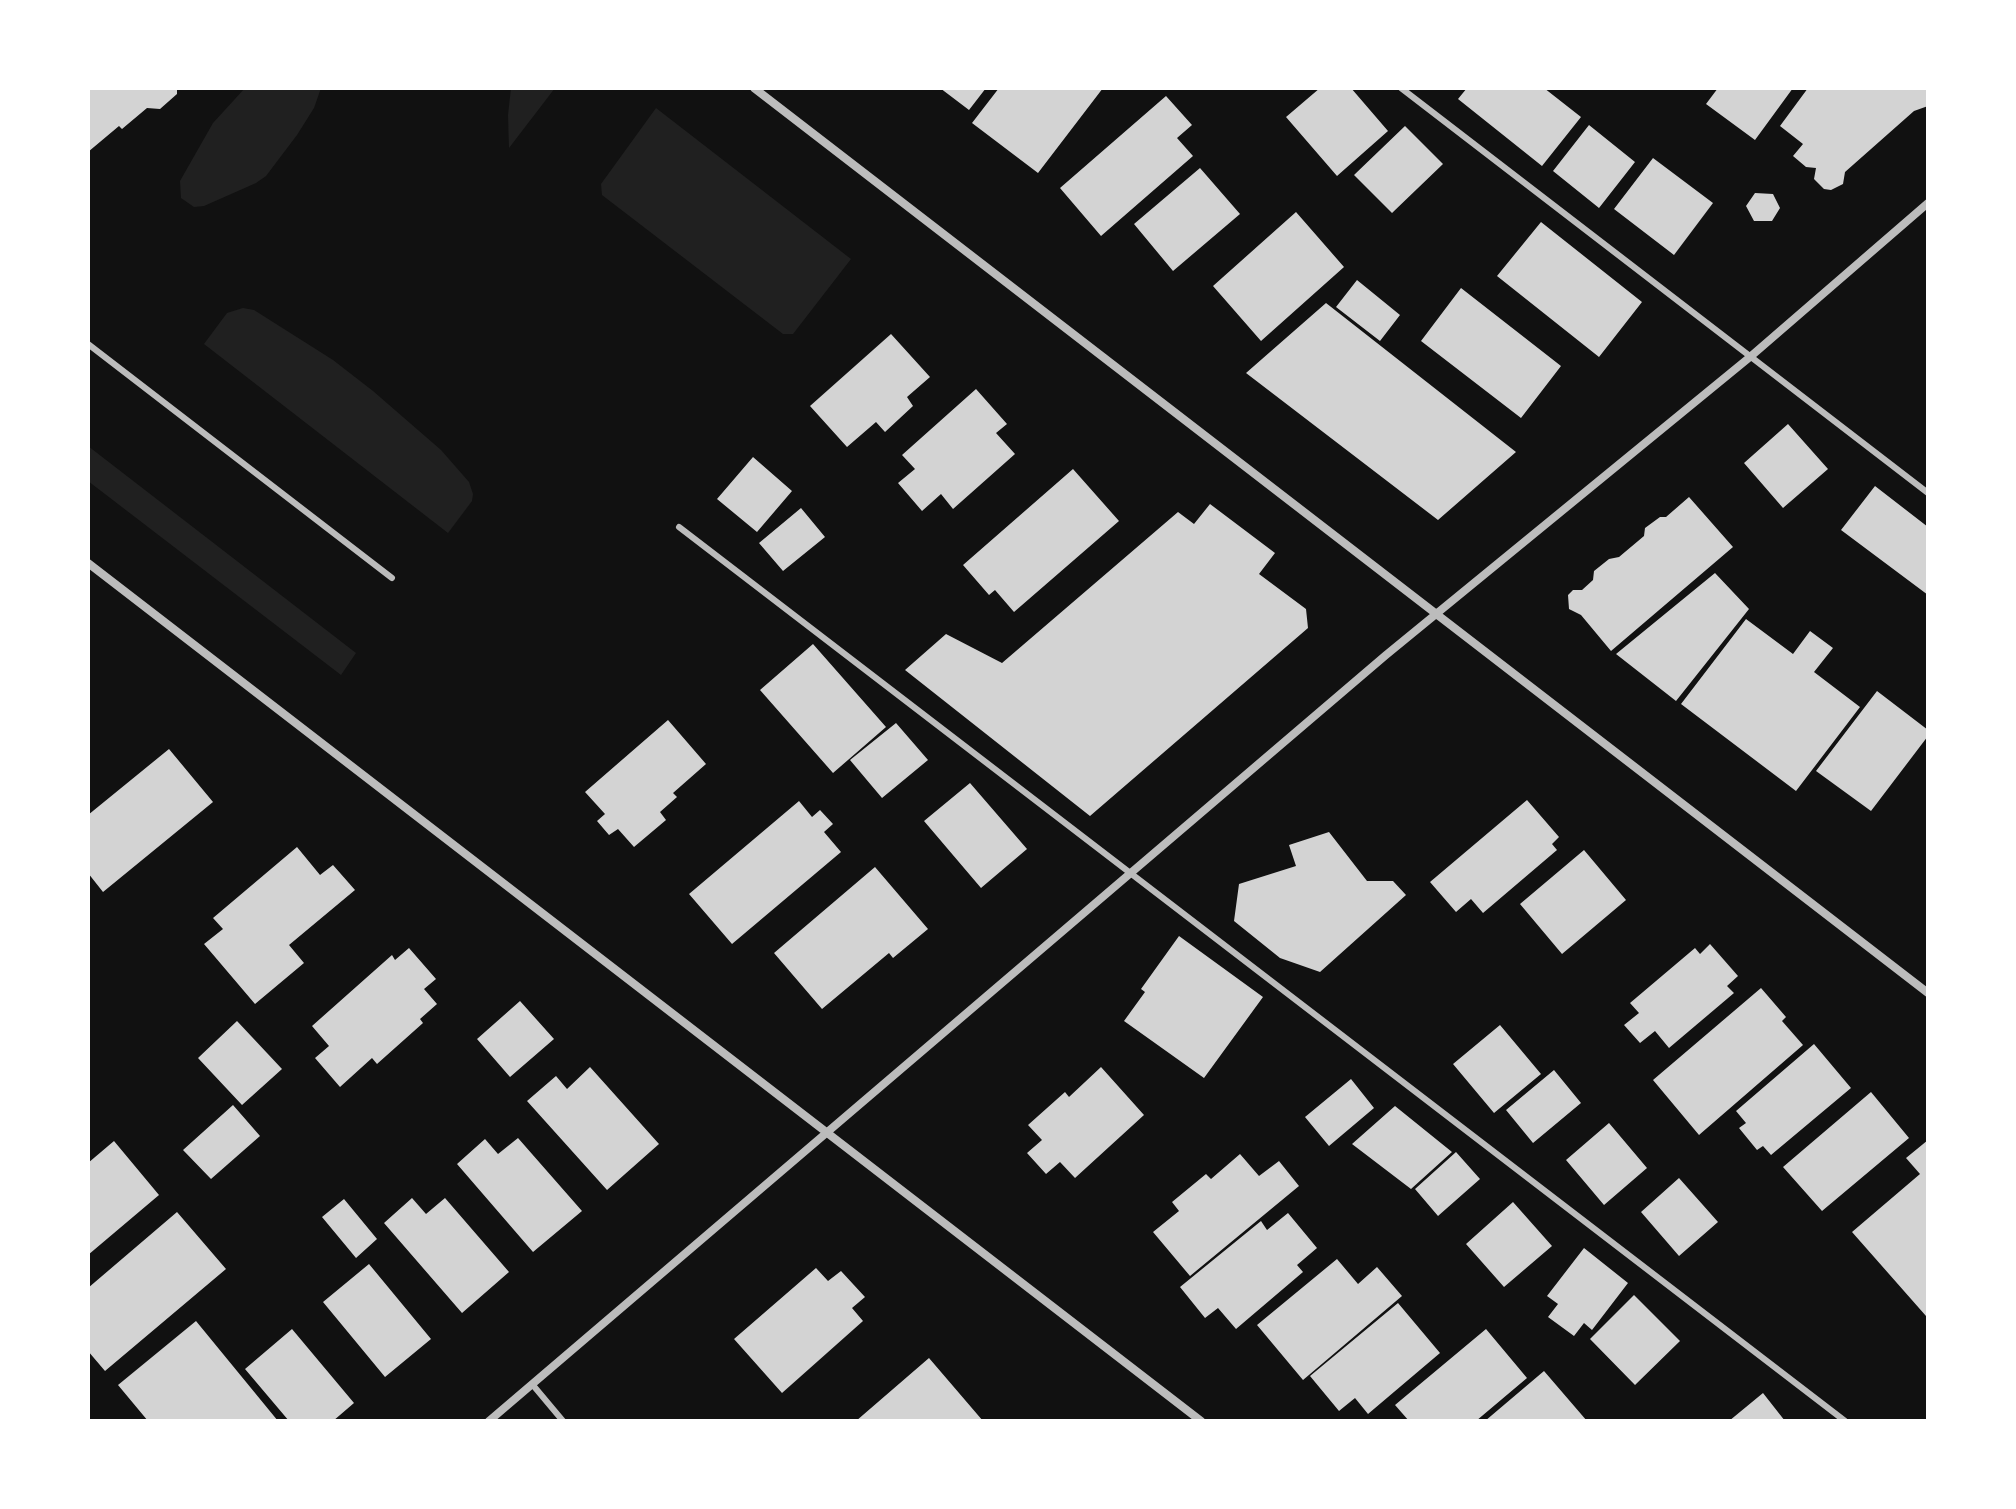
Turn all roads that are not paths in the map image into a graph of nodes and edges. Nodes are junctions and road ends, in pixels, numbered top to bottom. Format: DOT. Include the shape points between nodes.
graph roads {
  1 [pos="754,88"];
  2 [pos="1401,88"];
  3 [pos="1928,203"];
  4 [pos="88,344"];
  5 [pos="1750,357"];
  6 [pos="1928,493"];
  7 [pos="679,527"];
  8 [pos="88,563"];
  9 [pos="392,578"];
  10 [pos="1434,614"];
  11 [pos="1132,874"];
  12 [pos="1928,993"];
  13 [pos="827,1133"];
  14 [pos="532,1384"];
  15 [pos="489,1421"];
  16 [pos="563,1421"];
  17 [pos="1201,1421"];
  18 [pos="1845,1421"];
  1 -- 10 [label="street"];
  2 -- 5 [label="lane"];
  3 -- 5 [label="street"];
  4 -- 9 [label="lane"];
  5 -- 6 [label="lane"];
  5 -- 10 [label="street"];
  7 -- 11 [label="lane"];
  8 -- 13 [label="street"];
  10 -- 11 [label="street"];
  10 -- 12 [label="street"];
  11 -- 13 [label="street"];
  11 -- 18 [label="lane"];
  13 -- 14 [label="street"];
  13 -- 17 [label="street"];
  14 -- 15 [label="street"];
  14 -- 16 [label="lane"];
}
